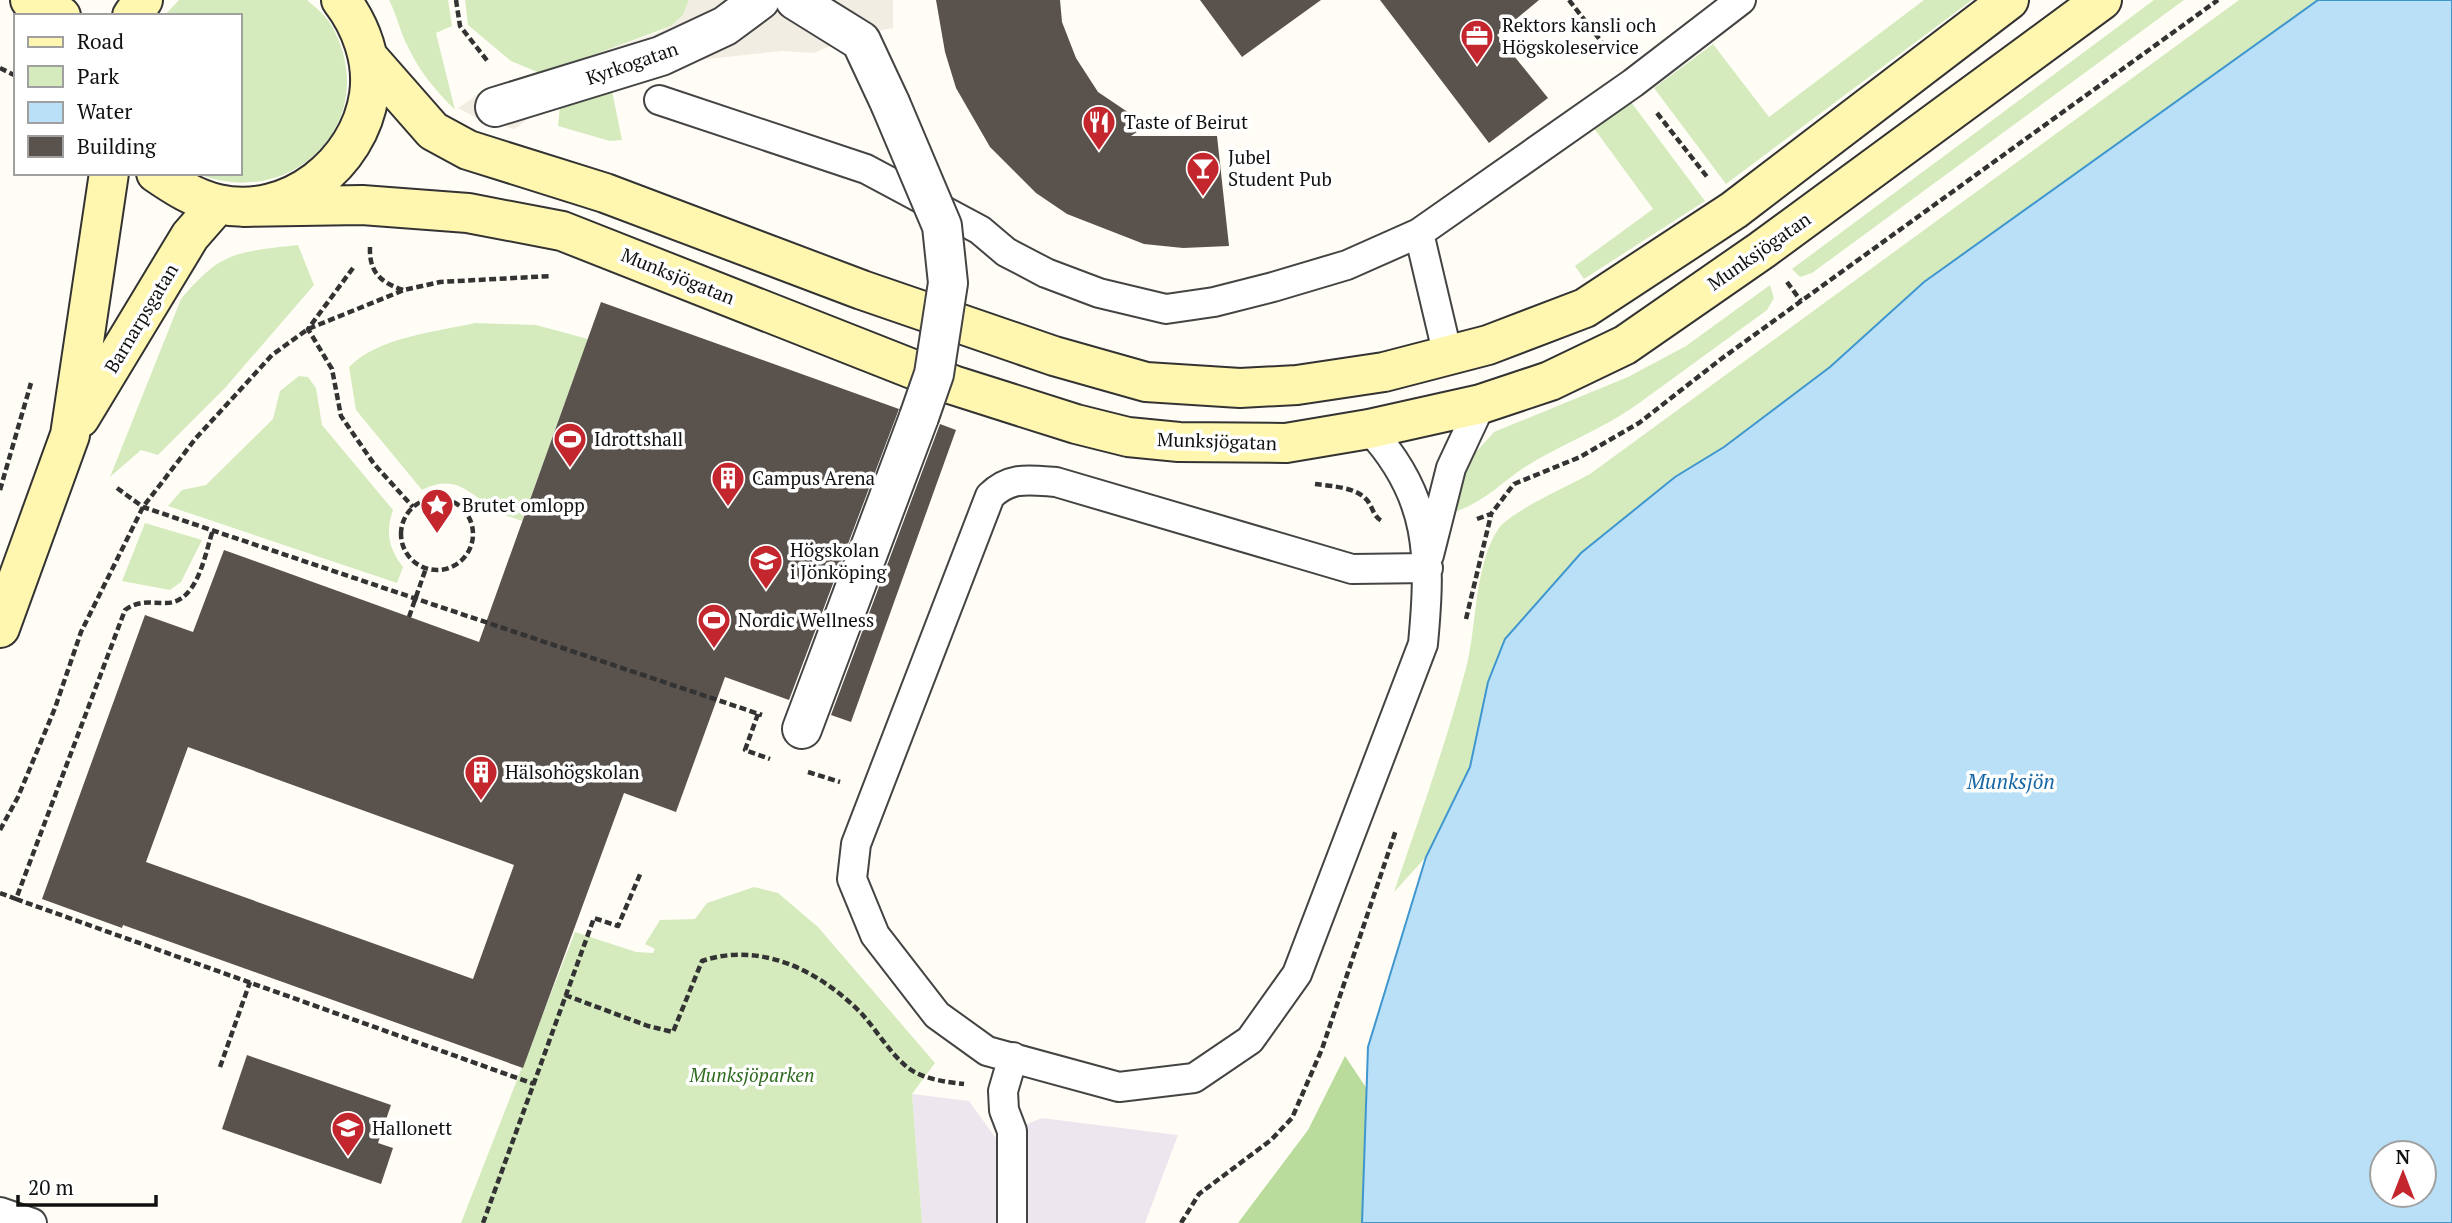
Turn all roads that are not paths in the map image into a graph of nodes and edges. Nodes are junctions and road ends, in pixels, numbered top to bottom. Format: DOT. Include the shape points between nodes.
graph roads {
  1 [pos="30,0"];
  2 [pos="341,0"];
  3 [pos="760,0"];
  4 [pos="796,0"];
  5 [pos="1741,0"];
  6 [pos="2009,0"];
  7 [pos="2102,0"];
  8 [pos="57,14"];
  9 [pos="368,57"];
  10 [pos="659,100"];
  11 [pos="495,107"];
  12 [pos="109,175"];
  13 [pos="159,175"];
  14 [pos="230,205"];
  15 [pos="1419,233"];
  16 [pos="1448,356"];
  17 [pos="1481,404"];
  18 [pos="1369,429"];
  19 [pos="70,435"];
  20 [pos="1428,563"];
  21 [pos="0,628"];
  22 [pos="802,729"];
  23 [pos="1009,1069"];
  24 [pos="0,1212"];
  25 [pos="32,1223"];
  26 [pos="1012,1223"];
  1 -- 8 [label="main road"];
  2 -- 9 [label="main road" via="355,19"];
  3 -- 11 [label="street, Kyrkogatan" via="725,26 661,56"];
  4 -- 22 [label="street, bridge" via="861,41 942,226 948,283 934,374"];
  5 -- 15 [label="lane" via="1633,83"];
  6 -- 16 [label="main road" via="1734,210 1585,308"];
  7 -- 17 [label="main road, Munksjögatan" via="1625,345 1550,381"];
  9 -- 14 [label="main road" via="366,106 359,129 340,160 313,185 279,201"];
  9 -- 16 [label="main road" via="433,131 468,150 1113,374 1182,386 1251,388 1359,376"];
  10 -- 15 [label="lane" via="866,169 981,230 1006,252 1046,272 1099,293 1166,309 1214,302 1348,265"];
  12 -- 19 [label="main road, Barnarpsgatan"];
  13 -- 14 [label="main road" via="184,192"];
  14 -- 18 [label="main road, Munksjögatan" via="362,205 468,213 562,231 953,385 1128,437 1286,443"];
  14 -- 19 [label="main road, Barnarpsgatan" via="183,247"];
  15 -- 16 [label="lane"];
  17 -- 18 [label="main road, Munksjögatan"];
  17 -- 20 [label="lane" via="1451,468"];
  18 -- 20 [label="lane" via="1410,485"];
  19 -- 21 [label="main road, Barnarpsgatan"];
  20 -- 23 [label="lane" via="1423,644 1350,841 1297,974 1250,1040 1194,1078 1119,1087"];
  20 -- 23 [label="lane" via="1352,569 1056,482 1018,479 1002,484 989,496 860,831 852,879 875,935 937,1015"];
  23 -- 26 [label="lane" via="1004,1110 1012,1130"];
  24 -- 25 [label="lane"];
}
